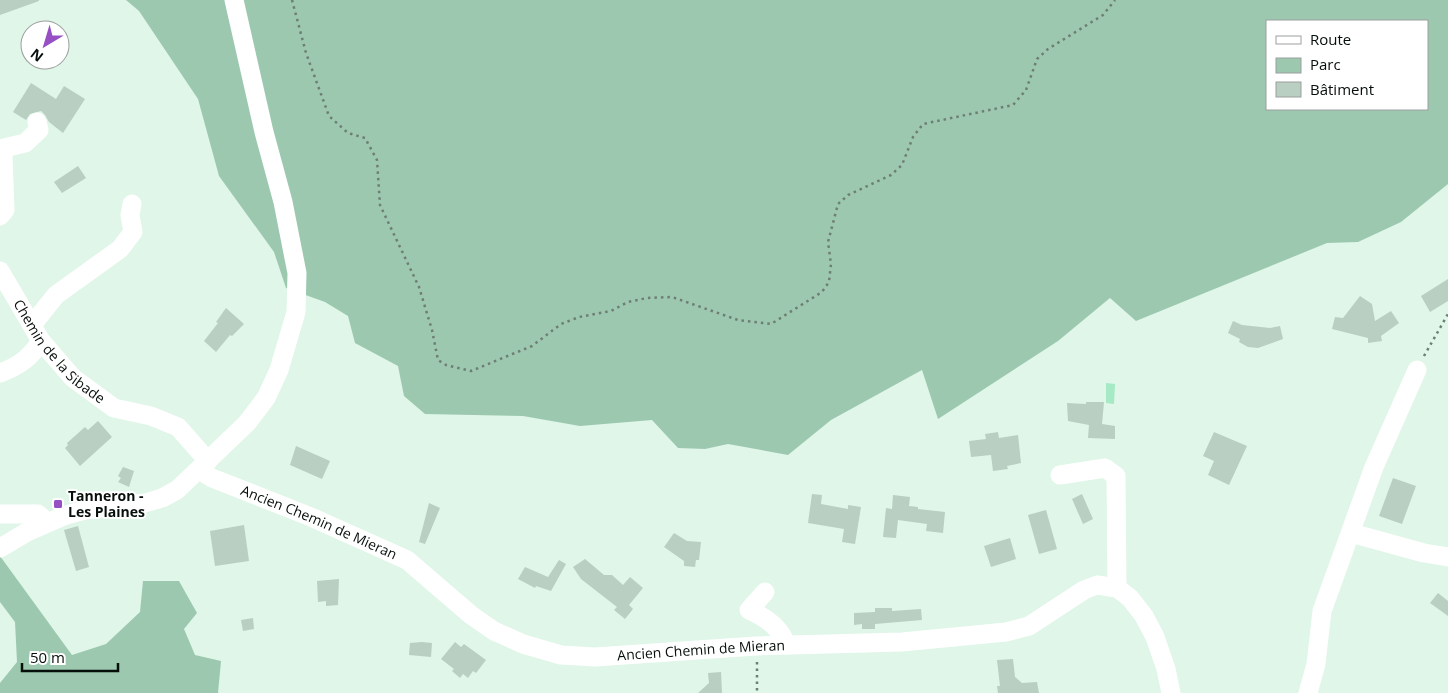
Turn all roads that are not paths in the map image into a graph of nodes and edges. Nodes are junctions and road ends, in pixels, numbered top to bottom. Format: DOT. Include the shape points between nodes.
graph roads {
  1 [pos="234,0"];
  2 [pos="37,122"];
  3 [pos="132,204"];
  4 [pos="0,216"];
  5 [pos="0,271"];
  6 [pos="37,333"];
  7 [pos="1417,370"];
  8 [pos="0,373"];
  9 [pos="204,465"];
  10 [pos="1060,474"];
  11 [pos="0,514"];
  12 [pos="47,522"];
  13 [pos="1351,533"];
  14 [pos="0,548"];
  15 [pos="1448,557"];
  16 [pos="1117,588"];
  17 [pos="765,592"];
  18 [pos="786,645"];
  19 [pos="1171,693"];
  20 [pos="1308,693"];
  1 -- 9 [label="street" via="264,132 284,202 297,273 296,312 280,370 266,398 247,423"];
  2 -- 4 [label="street" via="39,130 25,143 4,148 5,210"];
  3 -- 6 [label="street" via="133,232 120,249 56,295"];
  5 -- 6 [label="street, Chemin de la Sibade"];
  6 -- 8 [label="street" via="31,356"];
  6 -- 9 [label="street, Chemin de la Sibade" via="73,378 94,395 114,408 151,416 178,427"];
  7 -- 13 [label="street" via="1374,468"];
  9 -- 12 [label="street" via="185,484 162,498 85,510"];
  9 -- 18 [label="street, Ancien Chemin de Mieran" via="212,478 311,517 406,560 471,615 494,631 523,644 561,655 595,656"];
  10 -- 16 [label="street" via="1105,468 1116,476"];
  11 -- 12 [label="street" via="38,514"];
  12 -- 14 [label="street"];
  13 -- 15 [label="street"];
  13 -- 20 [label="street" via="1322,610 1316,664"];
  16 -- 18 [label="street, Ancien Chemin de Mieran" via="1098,585 1084,590 1029,626 1006,632 902,642"];
  16 -- 19 [label="street" via="1144,616 1155,637"];
  17 -- 18 [label="street" via="749,610 766,618 784,637"];
}
